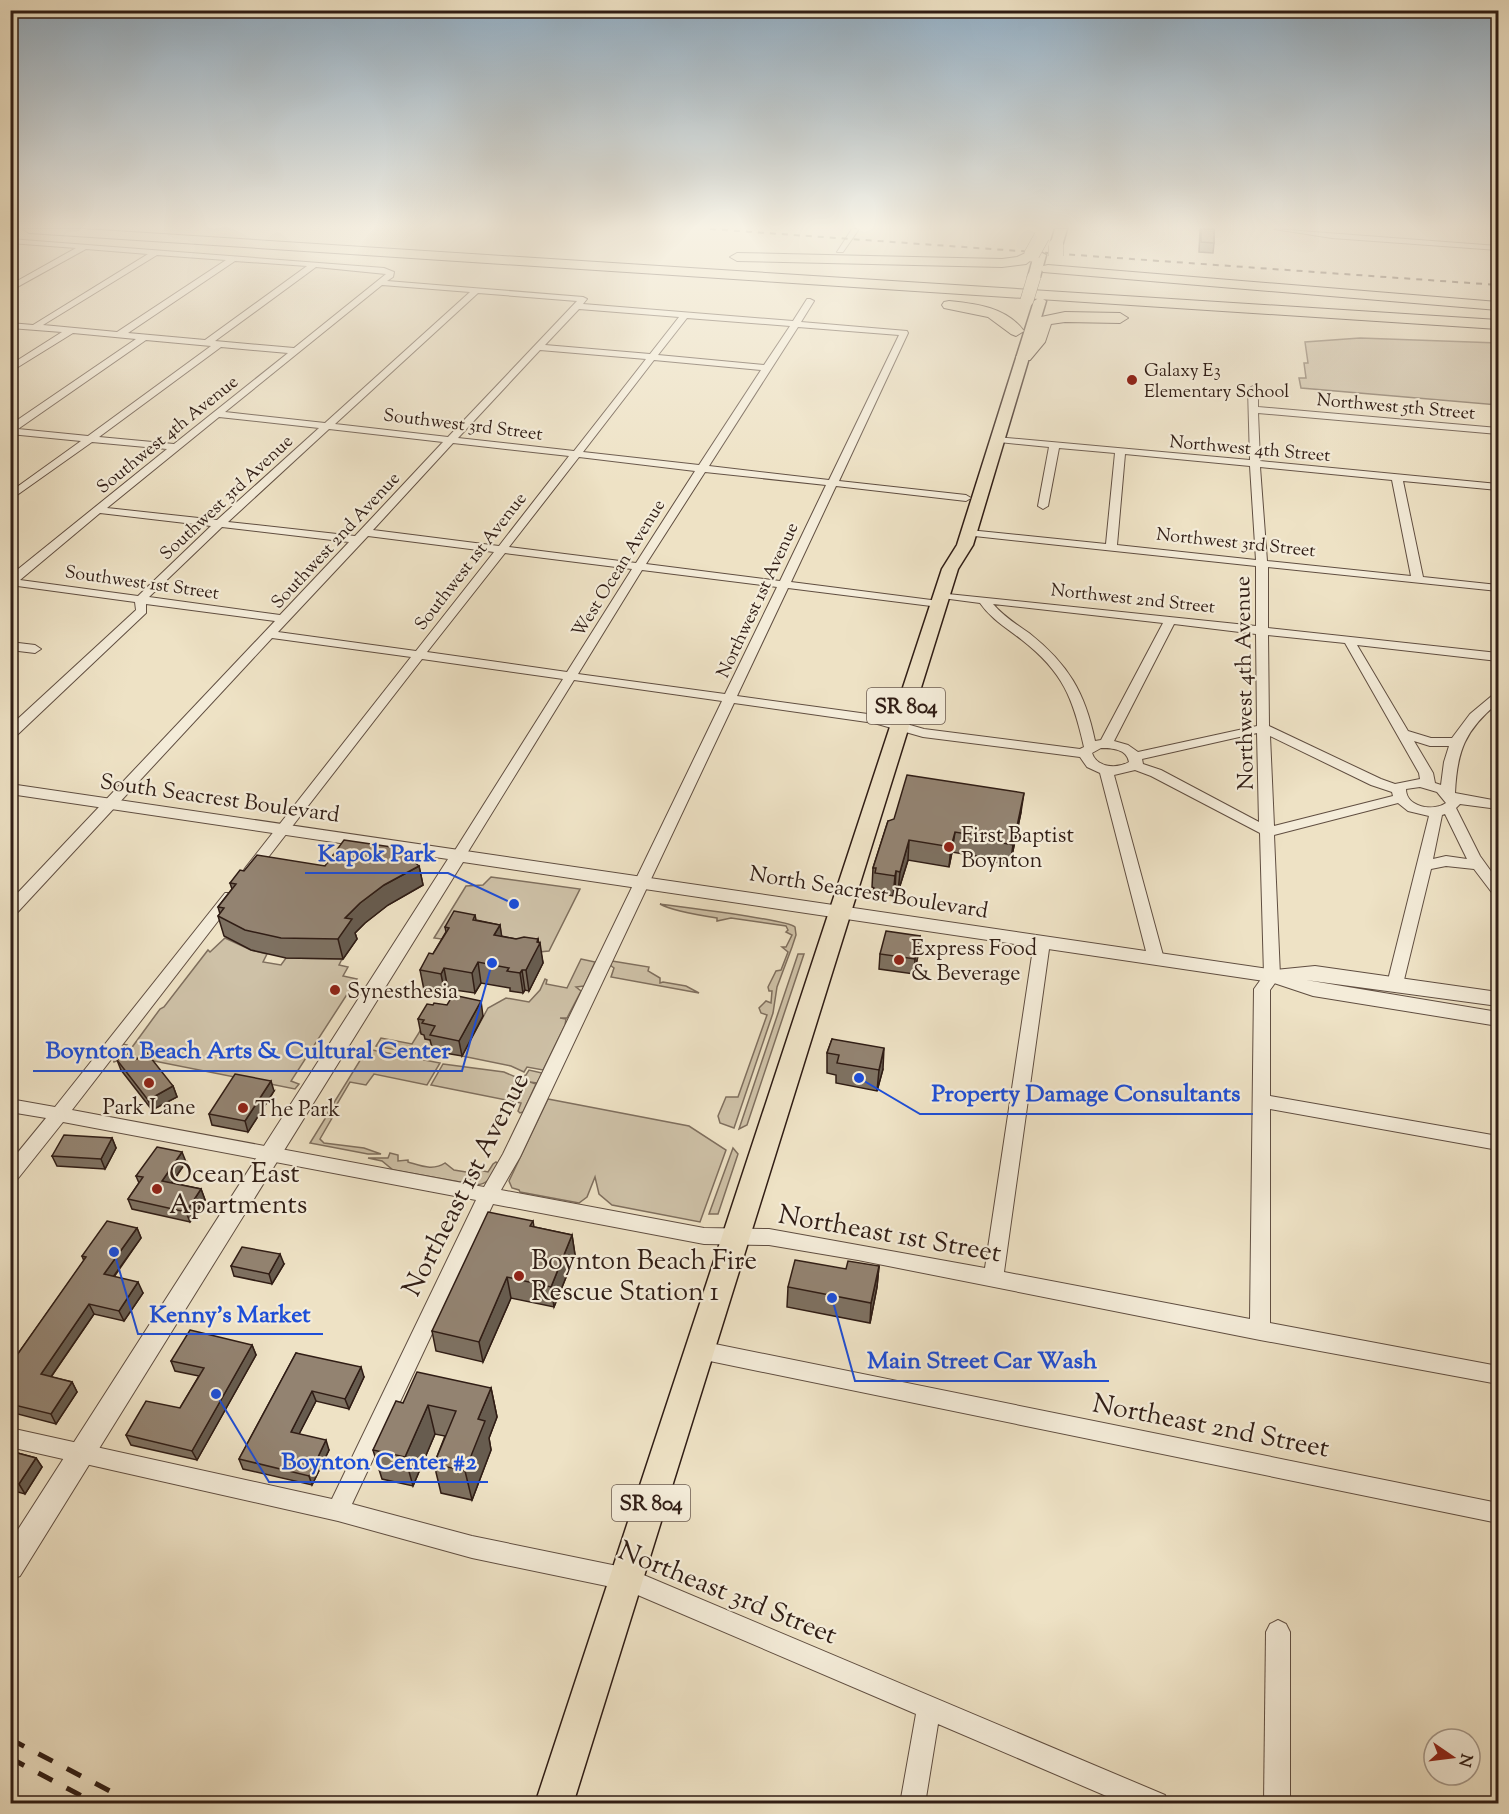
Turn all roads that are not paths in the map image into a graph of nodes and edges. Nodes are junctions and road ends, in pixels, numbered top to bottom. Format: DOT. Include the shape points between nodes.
graph roads {
  1 [pos="57,314"];
  2 [pos="151,314"];
  3 [pos="246,314"];
  4 [pos="343,314"];
  5 [pos="451,314"];
  6 [pos="570,314"];
  7 [pos="673,314"];
  8 [pos="801,314"];
  9 [pos="992,314"];
  10 [pos="1029,314"];
  11 [pos="1029,314"];
  12 [pos="1074,314"];
  13 [pos="1341,314"];
  14 [pos="685,315"];
  15 [pos="1090,317"];
  16 [pos="1136,318"];
  17 [pos="1204,321"];
  18 [pos="794,324"];
  19 [pos="10,325"];
  20 [pos="1498,325"];
  21 [pos="35,327"];
  22 [pos="72,330"];
  23 [pos="1498,333"];
  24 [pos="119,335"];
  25 [pos="145,337"];
  26 [pos="207,342"];
  27 [pos="219,344"];
  28 [pos="1016,346"];
  29 [pos="539,347"];
  30 [pos="297,351"];
  31 [pos="652,358"];
  32 [pos="768,368"];
  33 [pos="10,369"];
  34 [pos="1253,388"];
  35 [pos="996,400"];
  36 [pos="1255,410"];
  37 [pos="218,414"];
  38 [pos="328,425"];
  39 [pos="10,430"];
  40 [pos="1498,431"];
  41 [pos="91,438"];
  42 [pos="999,439"];
  43 [pos="452,440"];
  44 [pos="1054,446"];
  45 [pos="177,447"];
  46 [pos="1120,452"];
  47 [pos="578,454"];
  48 [pos="1255,465"];
  49 [pos="703,468"];
  50 [pos="1397,478"];
  51 [pos="833,482"];
  52 [pos="1498,487"];
  53 [pos="10,497"];
  54 [pos="966,498"];
  55 [pos="1043,506"];
  56 [pos="99,510"];
  57 [pos="220,523"];
  58 [pos="969,533"];
  59 [pos="361,536"];
  60 [pos="1111,548"];
  61 [pos="503,549"];
  62 [pos="1262,563"];
  63 [pos="639,566"];
  64 [pos="951,566"];
  65 [pos="14,574"];
  66 [pos="1418,580"];
  67 [pos="784,584"];
  68 [pos="1498,588"];
  69 [pos="941,599"];
  70 [pos="140,600"];
  71 [pos="984,600"];
  72 [pos="284,619"];
  73 [pos="1170,621"];
  74 [pos="1263,630"];
  75 [pos="270,634"];
  76 [pos="1348,639"];
  77 [pos="10,646"];
  78 [pos="35,649"];
  79 [pos="418,655"];
  80 [pos="1498,657"];
  81 [pos="571,676"];
  82 [pos="1498,697"];
  83 [pos="730,698"];
  84 [pos="900,726"];
  85 [pos="1263,728"];
  86 [pos="1402,733"];
  87 [pos="10,734"];
  88 [pos="1456,742"];
  89 [pos="1106,744"];
  90 [pos="1088,751"];
  91 [pos="1135,761"];
  92 [pos="1106,769"];
  93 [pos="1428,784"];
  94 [pos="10,789"];
  95 [pos="1399,794"];
  96 [pos="111,803"];
  97 [pos="1446,803"];
  98 [pos="1498,806"];
  99 [pos="282,828"];
  100 [pos="1268,832"];
  101 [pos="459,855"];
  102 [pos="1478,865"];
  103 [pos="1424,866"];
  104 [pos="642,882"];
  105 [pos="1498,891"];
  106 [pos="10,911"];
  107 [pos="840,911"];
  108 [pos="1042,942"];
  109 [pos="1156,959"];
  110 [pos="1272,976"];
  111 [pos="1395,984"];
  112 [pos="1498,999"];
  113 [pos="1498,1019"];
  114 [pos="1262,1101"];
  115 [pos="10,1105"];
  116 [pos="59,1114"];
  117 [pos="1498,1143"];
  118 [pos="271,1154"];
  119 [pos="10,1176"];
  120 [pos="490,1195"];
  121 [pos="737,1236"];
  122 [pos="993,1279"];
  123 [pos="1260,1331"];
  124 [pos="700,1350"];
  125 [pos="1498,1375"];
  126 [pos="10,1437"];
  127 [pos="83,1454"];
  128 [pos="338,1511"];
  129 [pos="1498,1513"];
  130 [pos="10,1567"];
  131 [pos="627,1579"];
  132 [pos="1278,1632"];
  133 [pos="929,1708"];
  134 [pos="554,1803"];
  135 [pos="912,1803"];
  136 [pos="1156,1803"];
  137 [pos="1277,1803"];
  1 -- 21 [label="street"];
  2 -- 24 [label="street"];
  3 -- 26 [label="street"];
  4 -- 30 [label="street, Southwest 4th Avenue"];
  5 -- 38 [label="street, Southwest 3rd Avenue"];
  6 -- 29 [label="street, Southwest 2nd Avenue"];
  7 -- 14 [label="street"];
  8 -- 18 [label="street, West Ocean Avenue"];
  9 -- 28 [label="highway" via="1005,320"];
  10 -- 28 [label="main road, SR 804"];
  11 -- 28 [label="main road, SR 804"];
  12 -- 15 [label="highway"];
  13 -- 20 [label="highway"];
  14 -- 18 [label="street"];
  14 -- 31 [label="street, Southwest 1st Avenue"];
  15 -- 16 [label="highway"];
  15 -- 28 [label="highway" via="1046,320 1037,342"];
  17 -- 23 [label="highway"];
  18 -- 32 [label="street, West Ocean Avenue"];
  18 -- 51 [label="street, Northwest 1st Avenue" via="904,333"];
  19 -- 21 [label="street"];
  21 -- 22 [label="street"];
  22 -- 24 [label="street"];
  22 -- 33 [label="street"];
  24 -- 25 [label="street"];
  25 -- 26 [label="street"];
  25 -- 39 [label="street"];
  26 -- 27 [label="street"];
  27 -- 30 [label="street"];
  27 -- 41 [label="street"];
  28 -- 35 [label="main road, SR 804"];
  28 -- 42 [label="main road, SR 804"];
  29 -- 31 [label="street"];
  29 -- 43 [label="street, Southwest 2nd Avenue"];
  30 -- 37 [label="street, Southwest 4th Avenue"];
  31 -- 32 [label="street"];
  31 -- 47 [label="street, Southwest 1st Avenue"];
  32 -- 49 [label="street, West Ocean Avenue"];
  34 -- 36 [label="street, Northwest 4th Avenue"];
  35 -- 42 [label="main road" via="1000,413 994,434"];
  35 -- 54 [label="main road, SR 804"];
  36 -- 40 [label="street, Northwest 5th Street"];
  36 -- 48 [label="street, Northwest 4th Avenue"];
  37 -- 38 [label="street, Southwest 3rd Street"];
  37 -- 45 [label="street, Southwest 4th Avenue"];
  38 -- 43 [label="street, Southwest 3rd Street"];
  38 -- 57 [label="street, Southwest 3rd Avenue"];
  39 -- 41 [label="street"];
  41 -- 45 [label="street"];
  41 -- 53 [label="street"];
  42 -- 44 [label="street, Northwest 4th Street"];
  42 -- 58 [label="main road, SR 804"];
  43 -- 47 [label="street, Southwest 3rd Street"];
  43 -- 59 [label="street, Southwest 2nd Avenue"];
  44 -- 46 [label="street, Northwest 4th Street"];
  44 -- 55 [label="street"];
  45 -- 56 [label="street, Southwest 4th Avenue"];
  46 -- 48 [label="street, Northwest 4th Street"];
  46 -- 60 [label="street"];
  47 -- 49 [label="street, Southwest 3rd Street"];
  47 -- 61 [label="street, Southwest 1st Avenue"];
  48 -- 50 [label="street, Northwest 4th Street"];
  48 -- 62 [label="street, Northwest 4th Avenue"];
  49 -- 51 [label="street"];
  49 -- 63 [label="street, West Ocean Avenue"];
  50 -- 52 [label="street, Northwest 4th Street"];
  50 -- 66 [label="street"];
  51 -- 54 [label="street"];
  51 -- 67 [label="street, Northwest 1st Avenue"];
  54 -- 64 [label="main road, SR 804" via="951,543"];
  56 -- 57 [label="street, Northwest 2nd Street"];
  56 -- 65 [label="street, Southwest 4th Avenue"];
  57 -- 59 [label="street, Northwest 2nd Street"];
  57 -- 70 [label="street, Southwest 3rd Avenue"];
  58 -- 60 [label="street, Northwest 3rd Street"];
  58 -- 64 [label="main road, SR 804"];
  59 -- 61 [label="street, Northwest 2nd Street"];
  59 -- 72 [label="street, Southwest 2nd Avenue"];
  60 -- 62 [label="street, Northwest 3rd Street"];
  61 -- 63 [label="street, Northwest 2nd Street"];
  61 -- 79 [label="street, Southwest 1st Avenue"];
  62 -- 66 [label="street, Northwest 3rd Street"];
  62 -- 74 [label="street, Northwest 4th Avenue"];
  63 -- 67 [label="street, Northwest 2nd Street"];
  63 -- 81 [label="street, West Ocean Avenue"];
  64 -- 69 [label="main road, SR 804"];
  65 -- 70 [label="street, Southwest 1st Street" via="13,582"];
  66 -- 68 [label="street, Northwest 3rd Street"];
  67 -- 69 [label="street, Northwest 2nd Street"];
  67 -- 83 [label="street, Northwest 1st Avenue"];
  69 -- 71 [label="street, Northwest 2nd Street"];
  69 -- 84 [label="main road, SR 804"];
  70 -- 72 [label="street, Southwest 1st Street"];
  70 -- 87 [label="street, Southwest 3rd Avenue" via="142,611"];
  71 -- 73 [label="street, Northwest 2nd Street"];
  71 -- 90 [label="street" via="990,611 1048,656 1073,684"];
  72 -- 75 [label="street, Southwest 2nd Avenue"];
  73 -- 74 [label="street, Northwest 2nd Street"];
  73 -- 89 [label="street"];
  74 -- 76 [label="street, Northwest 2nd Street"];
  74 -- 85 [label="street, Northwest 4th Avenue"];
  75 -- 79 [label="street"];
  75 -- 96 [label="street, Southwest 2nd Avenue"];
  76 -- 80 [label="street, Northwest 2nd Street"];
  76 -- 86 [label="street"];
  77 -- 78 [label="street"];
  79 -- 81 [label="street"];
  79 -- 99 [label="street, Southwest 1st Avenue"];
  81 -- 83 [label="street"];
  81 -- 101 [label="street, West Ocean Avenue"];
  82 -- 88 [label="street" via="1478,712"];
  83 -- 84 [label="street"];
  83 -- 104 [label="street, Northwest 1st Avenue"];
  84 -- 90 [label="street" via="923,733"];
  84 -- 107 [label="main road, SR 804"];
  85 -- 91 [label="street"];
  85 -- 95 [label="street"];
  85 -- 100 [label="street, Northwest 4th Avenue"];
  86 -- 88 [label="street" via="1430,742"];
  86 -- 93 [label="street"];
  88 -- 97 [label="street" via="1449,761"];
  89 -- 90 [label="street"];
  89 -- 91 [label="street" via="1126,748"];
  90 -- 92 [label="street" via="1091,763"];
  91 -- 92 [label="street" via="1123,770"];
  91 -- 100 [label="street"];
  92 -- 109 [label="street"];
  93 -- 95 [label="street" via="1406,784"];
  93 -- 97 [label="street"];
  94 -- 96 [label="street, South Seacrest Boulevard"];
  95 -- 97 [label="street" via="1412,807"];
  95 -- 100 [label="street"];
  96 -- 99 [label="street, South Seacrest Boulevard"];
  96 -- 106 [label="street, Southwest 2nd Avenue"];
  97 -- 98 [label="street"];
  97 -- 102 [label="street"];
  97 -- 103 [label="street" via="1436,820"];
  99 -- 101 [label="street, South Seacrest Boulevard"];
  99 -- 116 [label="street, Southwest 1st Avenue"];
  100 -- 110 [label="street, Northwest 4th Avenue"];
  101 -- 104 [label="street, North Seacrest Boulevard"];
  101 -- 118 [label="street"];
  102 -- 103 [label="street" via="1446,861"];
  102 -- 105 [label="street"];
  103 -- 111 [label="street"];
  104 -- 107 [label="street, North Seacrest Boulevard"];
  104 -- 120 [label="street, Northeast 1st Avenue"];
  107 -- 108 [label="street, North Seacrest Boulevard"];
  107 -- 121 [label="main road, SR 804"];
  108 -- 109 [label="street, North Seacrest Boulevard"];
  108 -- 122 [label="street"];
  109 -- 110 [label="street, North Seacrest Boulevard"];
  110 -- 111 [label="street, North Seacrest Boulevard" via="1315,973"];
  110 -- 113 [label="street, North Seacrest Boulevard" via="1313,989"];
  110 -- 114 [label="street" via="1262,989"];
  111 -- 112 [label="street, North Seacrest Boulevard"];
  114 -- 117 [label="street"];
  114 -- 123 [label="street"];
  115 -- 116 [label="street, Northeast 1st Street"];
  116 -- 118 [label="street, Northeast 1st Street"];
  116 -- 119 [label="street, Southwest 1st Avenue"];
  118 -- 120 [label="street, Northeast 1st Street"];
  118 -- 127 [label="street"];
  120 -- 121 [label="street, Northeast 1st Street" via="704,1236"];
  120 -- 128 [label="street, Northeast 1st Avenue" via="411,1351"];
  121 -- 122 [label="street, Northeast 1st Street" via="770,1237"];
  121 -- 124 [label="main road, SR 804"];
  122 -- 123 [label="street, Northeast 1st Street"];
  123 -- 125 [label="street, Northeast 1st Street"];
  124 -- 129 [label="street, Northeast 2nd Street"];
  124 -- 131 [label="main road, SR 804"];
  126 -- 127 [label="street, Northeast 3rd Street"];
  127 -- 128 [label="street, Northeast 3rd Street"];
  127 -- 130 [label="street"];
  128 -- 131 [label="street, Northeast 3rd Street" via="472,1546"];
  131 -- 133 [label="street, Northeast 3rd Street"];
  131 -- 134 [label="main road, SR 804"];
  132 -- 137 [label="street"];
  133 -- 135 [label="street"];
  133 -- 136 [label="street, Northeast 3rd Street"];
}
